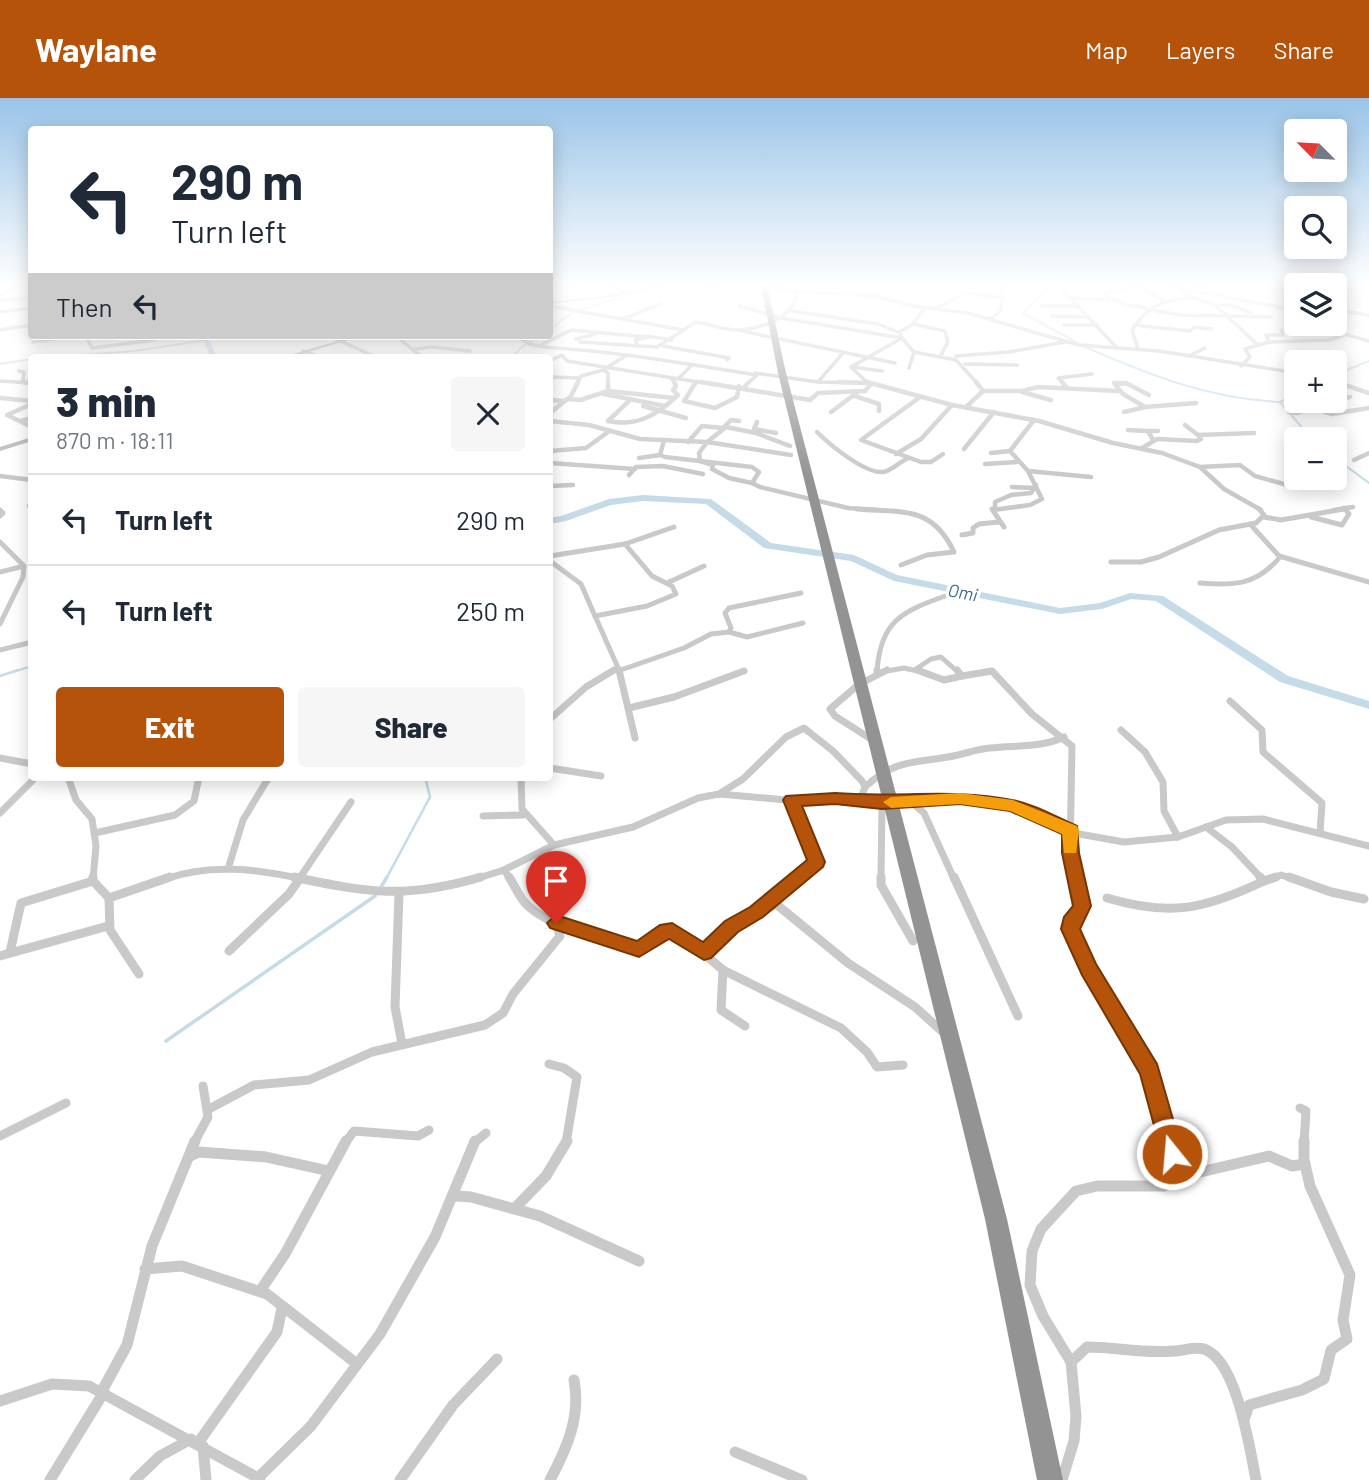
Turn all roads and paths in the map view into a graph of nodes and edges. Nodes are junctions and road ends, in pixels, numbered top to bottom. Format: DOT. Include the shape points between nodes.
graph roads {
  1 [pos="308,349"];
  2 [pos="415,349"];
  3 [pos="456,349"];
  4 [pos="574,349"];
  5 [pos="637,349"];
  6 [pos="687,349"];
  7 [pos="777,349"];
  8 [pos="827,349"];
  9 [pos="884,349"];
  10 [pos="912,349"];
  11 [pos="944,349"];
  12 [pos="1025,349"];
  13 [pos="1142,349"];
  14 [pos="1202,349"];
  15 [pos="1245,349"];
  16 [pos="303,351"];
  17 [pos="701,352"];
  18 [pos="914,352"];
  19 [pos="843,353"];
  20 [pos="294,354"];
  21 [pos="311,354"];
  22 [pos="419,354"];
  23 [pos="467,354"];
  24 [pos="629,354"];
  25 [pos="941,355"];
  26 [pos="952,356"];
  27 [pos="1190,356"];
  28 [pos="861,357"];
  29 [pos="553,360"];
  30 [pos="727,360"];
  31 [pos="680,363"];
  32 [pos="895,363"];
  33 [pos="692,365"];
  34 [pos="965,365"];
  35 [pos="1017,365"];
  36 [pos="1241,366"];
  37 [pos="851,367"];
  38 [pos="605,368"];
  39 [pos="909,368"];
  40 [pos="19,371"];
  41 [pos="882,371"];
  42 [pos="1284,371"];
  43 [pos="755,373"];
  44 [pos="1092,374"];
  45 [pos="553,377"];
  46 [pos="579,378"];
  47 [pos="675,379"];
  48 [pos="23,380"];
  49 [pos="0,381"];
  50 [pos="697,381"];
  51 [pos="818,382"];
  52 [pos="28,383"];
  53 [pos="869,384"];
  54 [pos="1347,386"];
  55 [pos="741,387"];
  56 [pos="1068,389"];
  57 [pos="607,391"];
  58 [pos="865,391"];
  59 [pos="983,391"];
  60 [pos="1022,391"];
  61 [pos="1119,391"];
  62 [pos="1369,393"];
  63 [pos="602,394"];
  64 [pos="857,394"];
  65 [pos="1150,395"];
  66 [pos="920,397"];
  67 [pos="1350,397"];
  68 [pos="0,398"];
  69 [pos="674,398"];
  70 [pos="864,398"];
  71 [pos="1347,398"];
  72 [pos="553,400"];
  73 [pos="566,400"];
  74 [pos="1051,400"];
  75 [pos="629,401"];
  76 [pos="28,402"];
  77 [pos="1196,403"];
  78 [pos="28,404"];
  79 [pos="952,405"];
  80 [pos="665,406"];
  81 [pos="966,407"];
  82 [pos="1145,407"];
  83 [pos="1369,408"];
  84 [pos="553,411"];
  85 [pos="660,411"];
  86 [pos="879,411"];
  87 [pos="831,412"];
  88 [pos="993,412"];
  89 [pos="1124,412"];
  90 [pos="1347,412"];
  91 [pos="686,418"];
  92 [pos="28,419"];
  93 [pos="1034,420"];
  94 [pos="21,421"];
  95 [pos="553,421"];
  96 [pos="739,421"];
  97 [pos="757,422"];
  98 [pos="28,425"];
  99 [pos="1185,425"];
  100 [pos="726,427"];
  101 [pos="1128,430"];
  102 [pos="1148,431"];
  103 [pos="1158,431"];
  104 [pos="608,432"];
  105 [pos="758,432"];
  106 [pos="817,432"];
  107 [pos="776,433"];
  108 [pos="1254,433"];
  109 [pos="1198,435"];
  110 [pos="640,439"];
  111 [pos="28,440"];
  112 [pos="664,440"];
  113 [pos="1153,440"];
  114 [pos="688,442"];
  115 [pos="707,442"];
  116 [pos="782,443"];
  117 [pos="790,446"];
  118 [pos="638,447"];
  119 [pos="584,448"];
  120 [pos="1141,448"];
  121 [pos="0,449"];
  122 [pos="964,449"];
  123 [pos="553,451"];
  124 [pos="1010,451"];
  125 [pos="991,453"];
  126 [pos="1369,453"];
  127 [pos="896,454"];
  128 [pos="943,454"];
  129 [pos="663,456"];
  130 [pos="639,458"];
  131 [pos="908,459"];
  132 [pos="690,460"];
  133 [pos="1354,460"];
  134 [pos="700,461"];
  135 [pos="1017,462"];
  136 [pos="553,463"];
  137 [pos="573,464"];
  138 [pos="985,464"];
  139 [pos="656,466"];
  140 [pos="1200,467"];
  141 [pos="681,468"];
  142 [pos="635,469"];
  143 [pos="1028,471"];
  144 [pos="703,474"];
  145 [pos="629,475"];
  146 [pos="0,476"];
  147 [pos="1091,477"];
  148 [pos="28,480"];
  149 [pos="752,483"];
  150 [pos="1284,484"];
  151 [pos="573,485"];
  152 [pos="553,486"];
  153 [pos="1036,486"];
  154 [pos="1012,487"];
  155 [pos="1353,507"];
  156 [pos="996,508"];
  157 [pos="1345,508"];
  158 [pos="0,510"];
  159 [pos="0,516"];
  160 [pos="1311,516"];
  161 [pos="1264,517"];
  162 [pos="999,522"];
  163 [pos="1250,524"];
  164 [pos="674,527"];
  165 [pos="1004,527"];
  166 [pos="962,535"];
  167 [pos="0,542"];
  168 [pos="625,544"];
  169 [pos="553,556"];
  170 [pos="1280,557"];
  171 [pos="553,559"];
  172 [pos="1111,562"];
  173 [pos="901,565"];
  174 [pos="24,566"];
  175 [pos="704,566"];
  176 [pos="0,572"];
  177 [pos="1369,582"];
  178 [pos="667,583"];
  179 [pos="1200,583"];
  180 [pos="801,593"];
  181 [pos="948,594"];
  182 [pos="596,616"];
  183 [pos="0,623"];
  184 [pos="803,623"];
  185 [pos="729,632"];
  186 [pos="28,643"];
  187 [pos="0,650"];
  188 [pos="916,669"];
  189 [pos="617,670"];
  190 [pos="744,671"];
  191 [pos="877,673"];
  192 [pos="962,676"];
  193 [pos="1230,701"];
  194 [pos="629,708"];
  195 [pos="553,716"];
  196 [pos="1121,730"];
  197 [pos="1064,737"];
  198 [pos="635,738"];
  199 [pos="0,758"];
  200 [pos="28,763"];
  201 [pos="553,768"];
  202 [pos="879,774"];
  203 [pos="601,775"];
  204 [pos="33,781"];
  205 [pos="69,781"];
  206 [pos="198,781"];
  207 [pos="266,781"];
  208 [pos="521,781"];
  209 [pos="865,787"];
  210 [pos="719,794"];
  211 [pos="792,800"];
  212 [pos="860,800"];
  213 [pos="351,802"];
  214 [pos="911,802"];
  215 [pos="882,803"];
  216 [pos="0,813"];
  217 [pos="523,815"];
  218 [pos="483,816"];
  219 [pos="1206,827"];
  220 [pos="1071,831"];
  221 [pos="95,833"];
  222 [pos="1320,833"];
  223 [pos="1178,837"];
  224 [pos="554,845"];
  225 [pos="1369,846"];
  226 [pos="228,869"];
  227 [pos="504,870"];
  228 [pos="300,878"];
  229 [pos="93,881"];
  230 [pos="1264,881"];
  231 [pos="399,893"];
  232 [pos="109,898"];
  233 [pos="1107,898"];
  234 [pos="1364,899"];
  235 [pos="766,904"];
  236 [pos="556,923"];
  237 [pos="108,926"];
  238 [pos="913,941"];
  239 [pos="229,951"];
  240 [pos="10,952"];
  241 [pos="704,952"];
  242 [pos="0,957"];
  243 [pos="723,970"];
  244 [pos="139,974"];
  245 [pos="1018,1016"];
  246 [pos="745,1026"];
  247 [pos="402,1044"];
  248 [pos="962,1050"];
  249 [pos="549,1064"];
  250 [pos="903,1065"];
  251 [pos="202,1086"];
  252 [pos="66,1103"];
  253 [pos="1300,1108"];
  254 [pos="209,1109"];
  255 [pos="429,1130"];
  256 [pos="486,1133"];
  257 [pos="0,1136"];
  258 [pos="190,1156"];
  259 [pos="1305,1164"];
  260 [pos="329,1171"];
  261 [pos="1179,1177"];
  262 [pos="455,1196"];
  263 [pos="515,1208"];
  264 [pos="639,1261"];
  265 [pos="145,1269"];
  266 [pos="260,1291"];
  267 [pos="282,1308"];
  268 [pos="497,1359"];
  269 [pos="1071,1363"];
  270 [pos="357,1364"];
  271 [pos="574,1380"];
  272 [pos="103,1391"];
  273 [pos="0,1401"];
  274 [pos="1244,1420"];
  275 [pos="197,1443"];
  276 [pos="735,1452"];
  277 [pos="260,1479"];
  278 [pos="50,1480"];
  279 [pos="135,1480"];
  280 [pos="206,1480"];
  281 [pos="400,1480"];
  282 [pos="550,1480"];
  283 [pos="802,1480"];
  284 [pos="1050,1480"];
  285 [pos="1062,1480"];
  286 [pos="1256,1480"];
  1 -- 16 [label="main road"];
  2 -- 22 [label="street"];
  3 -- 23 [label="street" via="470,351"];
  4 -- 24 [label="street"];
  5 -- 24 [label="street"];
  6 -- 17 [label="street"];
  7 -- 284 [label="highway" via="996,1219"];
  8 -- 19 [label="street"];
  9 -- 28 [label="street"];
  10 -- 18 [label="street"];
  11 -- 25 [label="street"];
  12 -- 26 [label="street"];
  13 -- 27 [label="street"];
  14 -- 27 [label="street"];
  15 -- 36 [label="street" via="1250,357"];
  16 -- 20 [label="main road"];
  16 -- 21 [label="street"];
  17 -- 30 [label="street"];
  17 -- 31 [label="street"];
  18 -- 25 [label="street"];
  18 -- 39 [label="street"];
  19 -- 28 [label="street"];
  19 -- 51 [label="street"];
  24 -- 31 [label="street"];
  24 -- 38 [label="street"];
  25 -- 26 [label="street"];
  26 -- 34 [label="street"];
  27 -- 36 [label="street"];
  28 -- 32 [label="street"];
  28 -- 37 [label="street"];
  29 -- 38 [label="street" via="562,355 567,361"];
  31 -- 33 [label="street"];
  33 -- 43 [label="street"];
  33 -- 47 [label="street"];
  34 -- 35 [label="street"];
  34 -- 59 [label="street"];
  36 -- 42 [label="street"];
  37 -- 41 [label="street"];
  37 -- 53 [label="street"];
  38 -- 46 [label="street"];
  38 -- 47 [label="street"];
  38 -- 57 [label="street"];
  40 -- 48 [label="street" via="24,372"];
  43 -- 51 [label="street"];
  43 -- 55 [label="street"];
  44 -- 56 [label="street" via="1058,379"];
  45 -- 46 [label="street"];
  46 -- 73 [label="street"];
  47 -- 50 [label="street"];
  47 -- 69 [label="street" via="673,390 678,395"];
  48 -- 49 [label="street"];
  48 -- 52 [label="street"];
  50 -- 55 [label="street"];
  50 -- 55 [label="street" via="684,401 715,408 737,397"];
  51 -- 53 [label="street"];
  53 -- 58 [label="street"];
  53 -- 66 [label="street"];
  54 -- 62 [label="street"];
  55 -- 64 [label="street" via="803,401 818,393"];
  56 -- 60 [label="street"];
  56 -- 61 [label="street"];
  57 -- 63 [label="street"];
  57 -- 69 [label="street"];
  58 -- 64 [label="street"];
  58 -- 70 [label="street" via="870,393"];
  59 -- 60 [label="street"];
  59 -- 81 [label="street"];
  60 -- 74 [label="street"];
  61 -- 65 [label="street" via="1113,384 1126,383"];
  61 -- 82 [label="street"];
  63 -- 73 [label="street"];
  63 -- 75 [label="street"];
  64 -- 70 [label="street"];
  64 -- 87 [label="street"];
  66 -- 79 [label="street"];
  66 -- 127 [label="street" via="860,438"];
  67 -- 71 [label="street"];
  68 -- 76 [label="street"];
  69 -- 80 [label="street"];
  70 -- 86 [label="street" via="879,404"];
  72 -- 73 [label="street"];
  73 -- 84 [label="street"];
  75 -- 80 [label="street"];
  75 -- 85 [label="street"];
  75 -- 85 [label="street" via="608,421 638,422"];
  77 -- 82 [label="street"];
  78 -- 94 [label="street" via="7,415"];
  79 -- 81 [label="street"];
  79 -- 127 [label="street" via="921,439"];
  80 -- 85 [label="street"];
  81 -- 88 [label="street"];
  82 -- 89 [label="street"];
  83 -- 90 [label="street"];
  85 -- 91 [label="street"];
  88 -- 93 [label="street"];
  88 -- 122 [label="street"];
  92 -- 94 [label="street"];
  93 -- 120 [label="street"];
  93 -- 124 [label="street"];
  94 -- 98 [label="street"];
  95 -- 104 [label="street"];
  96 -- 100 [label="street" via="731,420"];
  97 -- 105 [label="street" via="754,429"];
  99 -- 109 [label="street"];
  100 -- 105 [label="street"];
  100 -- 114 [label="street" via="702,426"];
  100 -- 115 [label="street"];
  101 -- 102 [label="street"];
  102 -- 103 [label="street"];
  102 -- 113 [label="street"];
  104 -- 110 [label="street"];
  104 -- 119 [label="street"];
  105 -- 107 [label="street"];
  105 -- 116 [label="street"];
  106 -- 131 [label="street" via="825,443 874,471 885,472"];
  108 -- 109 [label="street"];
  109 -- 113 [label="street" via="1201,440"];
  110 -- 112 [label="street"];
  110 -- 118 [label="street"];
  111 -- 121 [label="main road"];
  112 -- 114 [label="street"];
  112 -- 129 [label="street"];
  113 -- 120 [label="street"];
  114 -- 115 [label="street"];
  115 -- 116 [label="street" via="789,454 780,448"];
  115 -- 134 [label="street" via="699,453"];
  116 -- 117 [label="street"];
  119 -- 123 [label="street"];
  119 -- 137 [label="street" via="575,454"];
  120 -- 140 [label="street"];
  124 -- 125 [label="street"];
  124 -- 135 [label="street"];
  126 -- 133 [label="street"];
  127 -- 131 [label="street"];
  128 -- 131 [label="street" via="926,463"];
  129 -- 130 [label="street"];
  129 -- 132 [label="street"];
  129 -- 139 [label="street"];
  132 -- 134 [label="street"];
  132 -- 141 [label="street"];
  134 -- 149 [label="street" via="729,478"];
  134 -- 149 [label="street" via="752,467 759,472"];
  135 -- 138 [label="street"];
  135 -- 143 [label="street"];
  136 -- 137 [label="street"];
  137 -- 142 [label="street"];
  139 -- 141 [label="street"];
  139 -- 142 [label="street"];
  140 -- 150 [label="street" via="1240,465 1257,477"];
  140 -- 161 [label="street" via="1227,492 1258,507"];
  141 -- 144 [label="street"];
  142 -- 145 [label="street"];
  143 -- 147 [label="street"];
  143 -- 153 [label="street"];
  146 -- 148 [label="street"];
  149 -- 173 [label="street" via="848,508 920,514 944,531 953,546 951,554 927,555"];
  151 -- 152 [label="street"];
  153 -- 154 [label="street"];
  153 -- 156 [label="street" via="1031,493 995,502"];
  153 -- 156 [label="street" via="1042,499 1037,504"];
  155 -- 157 [label="street"];
  156 -- 162 [label="street" via="992,512"];
  157 -- 160 [label="street"];
  157 -- 160 [label="street" via="1349,514 1342,525"];
  158 -- 159 [label="street"];
  160 -- 161 [label="street"];
  161 -- 163 [label="street"];
  162 -- 165 [label="street"];
  162 -- 166 [label="street" via="979,524 973,533"];
  163 -- 170 [label="street"];
  163 -- 172 [label="street" via="1203,536 1189,547 1152,560"];
  164 -- 168 [label="street"];
  167 -- 174 [label="street"];
  168 -- 169 [label="street"];
  168 -- 178 [label="street" via="652,576"];
  170 -- 177 [label="street"];
  170 -- 179 [label="street" via="1267,574 1241,586"];
  171 -- 182 [label="street" via="586,592"];
  174 -- 176 [label="street"];
  174 -- 183 [label="street"];
  175 -- 178 [label="street"];
  178 -- 182 [label="street" via="675,590 673,598"];
  180 -- 185 [label="street" via="729,608 725,613"];
  181 -- 191 [label="street" via="917,604 879,638"];
  182 -- 189 [label="street"];
  184 -- 185 [label="street" via="747,637"];
  185 -- 189 [label="street" via="711,634"];
  186 -- 187 [label="street"];
  188 -- 191 [label="street"];
  188 -- 192 [label="street" via="940,680"];
  188 -- 192 [label="street" via="941,656"];
  189 -- 194 [label="street"];
  189 -- 195 [label="street" via="586,687"];
  190 -- 194 [label="street"];
  191 -- 202 [label="street" via="830,709 874,742 883,759"];
  192 -- 197 [label="street" via="992,671 1032,714"];
  193 -- 222 [label="street" via="1262,730 1263,751 1322,803"];
  194 -- 198 [label="street"];
  196 -- 223 [label="street" via="1145,751 1163,782 1163,808"];
  197 -- 202 [label="street" via="1049,744 902,762"];
  197 -- 220 [label="street" via="1072,746"];
  199 -- 200 [label="street"];
  201 -- 203 [label="street"];
  202 -- 209 [label="street"];
  204 -- 216 [label="street"];
  205 -- 221 [label="street"];
  206 -- 221 [label="street" via="194,801 175,816"];
  207 -- 226 [label="street" via="255,795"];
  208 -- 217 [label="street"];
  209 -- 210 [label="street" via="845,762 804,728 789,734 743,779"];
  209 -- 212 [label="street"];
  210 -- 211 [label="street"];
  210 -- 224 [label="street" via="698,798 632,827"];
  211 -- 212 [label="street"];
  211 -- 235 [label="street" via="817,862"];
  212 -- 215 [label="street"];
  213 -- 228 [label="street"];
  214 -- 215 [label="street"];
  214 -- 220 [label="street" via="986,800 1013,806"];
  214 -- 245 [label="street" via="924,813"];
  215 -- 238 [label="street" via="881,885"];
  217 -- 218 [label="street"];
  217 -- 224 [label="street"];
  219 -- 222 [label="street" via="1226,820 1263,818"];
  219 -- 223 [label="street"];
  219 -- 230 [label="street"];
  220 -- 223 [label="street" via="1124,842"];
  220 -- 261 [label="street" via="1070,853 1082,912 1070,929 1088,969 1150,1071"];
  221 -- 229 [label="street"];
  222 -- 225 [label="street"];
  224 -- 227 [label="street"];
  226 -- 228 [label="street"];
  226 -- 232 [label="street" via="181,873"];
  227 -- 231 [label="street" via="450,886"];
  227 -- 236 [label="street" via="527,905"];
  228 -- 231 [label="street" via="338,888"];
  228 -- 239 [label="street"];
  229 -- 232 [label="street"];
  229 -- 240 [label="street" via="21,903"];
  230 -- 233 [label="street" via="1219,902 1193,906 1125,904"];
  230 -- 234 [label="street" via="1281,875"];
  231 -- 247 [label="street" via="395,1007"];
  232 -- 237 [label="street"];
  235 -- 241 [label="street"];
  235 -- 248 [label="street" via="788,912 848,963 915,1007"];
  236 -- 241 [label="street" via="639,949 672,931"];
  236 -- 247 [label="street" via="560,936 495,1019 461,1034"];
  237 -- 240 [label="street" via="83,936 45,939"];
  237 -- 244 [label="street"];
  240 -- 242 [label="street"];
  241 -- 243 [label="street"];
  243 -- 246 [label="street" via="721,1010"];
  243 -- 250 [label="street" via="738,972 758,987 836,1024 877,1067"];
  247 -- 254 [label="street" via="358,1058 322,1077 254,1085"];
  249 -- 263 [label="street" via="577,1077 570,1095 568,1138 552,1167"];
  251 -- 254 [label="street"];
  252 -- 257 [label="street"];
  253 -- 259 [label="street" via="1306,1111"];
  254 -- 258 [label="street"];
  255 -- 260 [label="street" via="418,1136 354,1131"];
  256 -- 262 [label="street" via="478,1136 468,1154"];
  258 -- 260 [label="street" via="199,1152 266,1157"];
  258 -- 265 [label="street" via="180,1170"];
  259 -- 261 [label="street" via="1292,1166 1269,1156"];
  259 -- 274 [label="street" via="1340,1261 1350,1275 1343,1320 1347,1339 1331,1350 1324,1379 1249,1405"];
  260 -- 266 [label="street"];
  261 -- 269 [label="street" via="1164,1186 1097,1186 1076,1191 1041,1228 1032,1251 1030,1285"];
  262 -- 263 [label="street"];
  262 -- 270 [label="street" via="404,1295"];
  263 -- 264 [label="street"];
  265 -- 266 [label="street" via="182,1266"];
  265 -- 272 [label="street" via="134,1332 125,1358"];
  266 -- 267 [label="street"];
  267 -- 270 [label="street"];
  267 -- 275 [label="street" via="277,1332"];
  268 -- 281 [label="street" via="453,1405"];
  269 -- 274 [label="street" via="1087,1348 1171,1351 1194,1346 1212,1351 1222,1364"];
  269 -- 285 [label="street" via="1076,1416"];
  270 -- 277 [label="street" via="327,1409"];
  271 -- 282 [label="street" via="579,1397 573,1429"];
  272 -- 273 [label="street" via="52,1384"];
  272 -- 275 [label="street"];
  272 -- 278 [label="street"];
  274 -- 286 [label="street"];
  275 -- 277 [label="street"];
  275 -- 279 [label="street" via="164,1451"];
  275 -- 280 [label="street"];
  276 -- 283 [label="street"];
}
